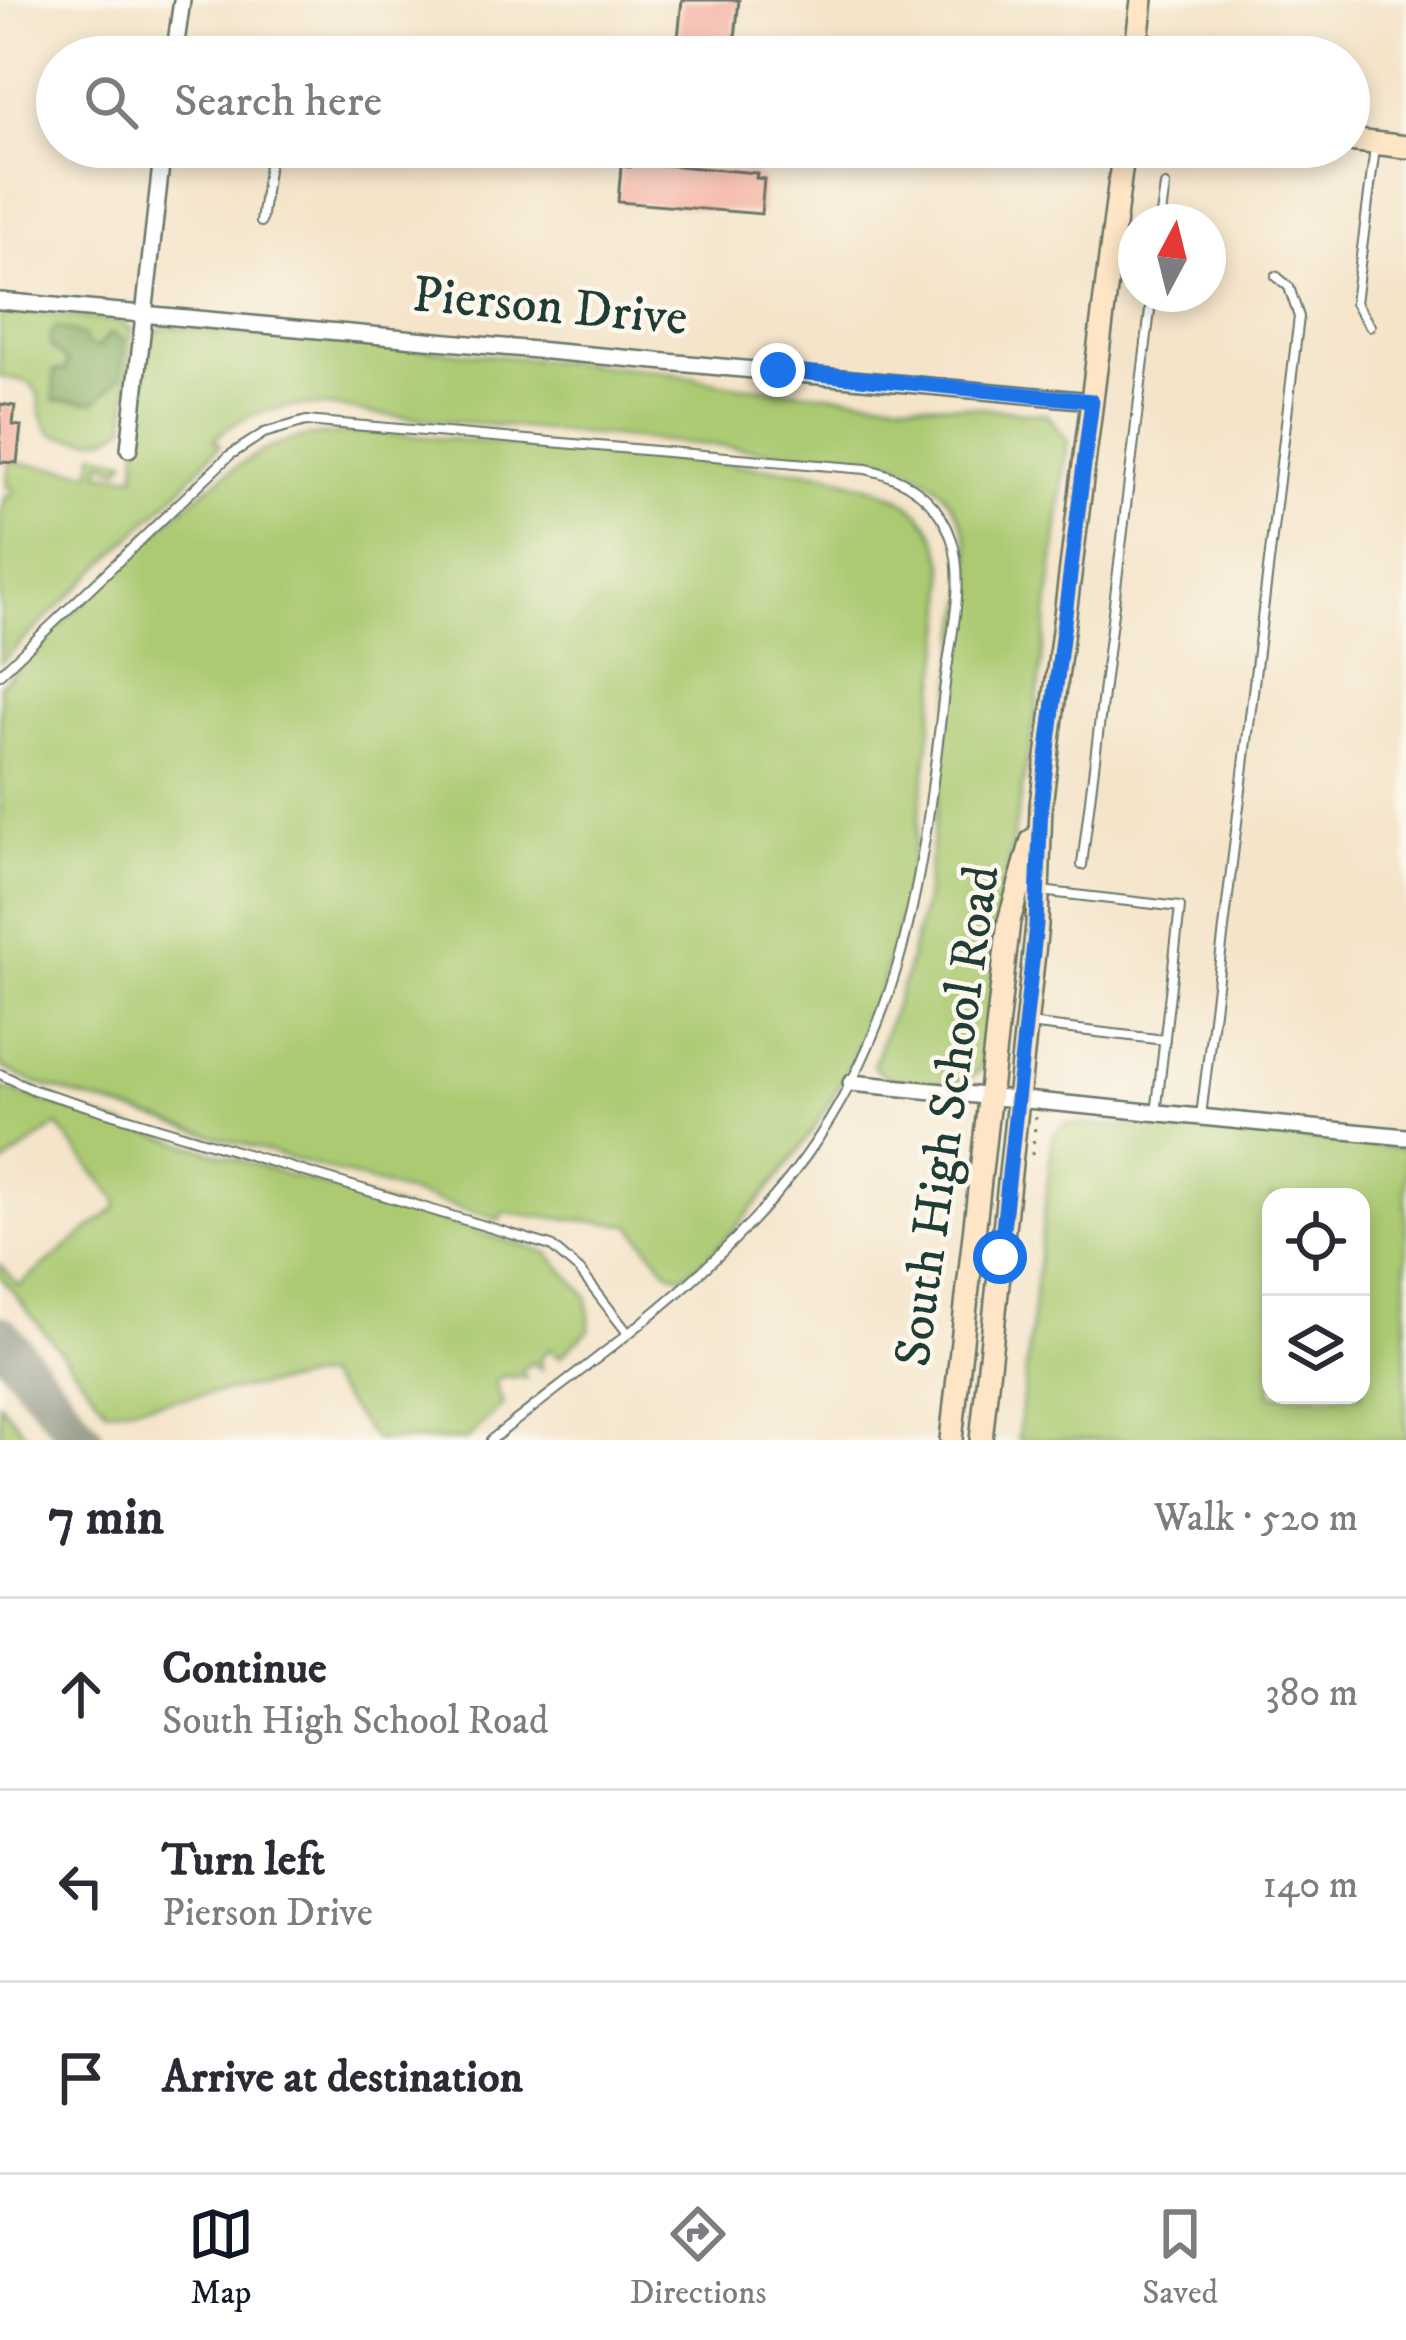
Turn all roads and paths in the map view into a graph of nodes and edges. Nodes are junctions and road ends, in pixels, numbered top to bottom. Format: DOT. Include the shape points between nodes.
graph roads {
  1 [pos="182,0"];
  2 [pos="1142,0"];
  3 [pos="177,36"];
  4 [pos="1138,36"];
  5 [pos="1370,142"];
  6 [pos="1376,143"];
  7 [pos="1406,147"];
  8 [pos="161,168"];
  9 [pos="268,168"];
  10 [pos="1121,168"];
  11 [pos="1165,186"];
  12 [pos="1162,204"];
  13 [pos="262,222"];
  14 [pos="1110,256"];
  15 [pos="1118,257"];
  16 [pos="1276,276"];
  17 [pos="0,301"];
  18 [pos="1150,312"];
  19 [pos="144,314"];
  20 [pos="1370,326"];
  21 [pos="1092,401"];
  22 [pos="129,449"];
  23 [pos="0,674"];
  24 [pos="1041,805"];
  25 [pos="1082,866"];
  26 [pos="1038,890"];
  27 [pos="1026,1024"];
  28 [pos="1165,1040"];
  29 [pos="0,1074"];
  30 [pos="851,1084"];
  31 [pos="989,1099"];
  32 [pos="1017,1101"];
  33 [pos="1156,1114"];
  34 [pos="1201,1118"];
  35 [pos="1406,1138"];
  36 [pos="627,1332"];
  37 [pos="491,1440"];
  38 [pos="951,1440"];
  39 [pos="980,1440"];
  1 -- 3 [label="street"];
  2 -- 4 [label="street"];
  5 -- 6 [label="street"];
  6 -- 7 [label="street"];
  6 -- 20 [label="lane" via="1354,303"];
  8 -- 19 [label="street"];
  9 -- 13 [label="lane"];
  10 -- 14 [label="street, South High School Road"];
  11 -- 12 [label="lane"];
  14 -- 15 [label="lane"];
  14 -- 21 [label="street, South High School Road"];
  16 -- 34 [label="lane" via="1299,317"];
  17 -- 19 [label="street, Pierson Drive"];
  18 -- 25 [label="lane"];
  19 -- 21 [label="street, Pierson Drive"];
  19 -- 22 [label="street"];
  21 -- 24 [label="street, South High School Road"];
  23 -- 30 [label="lane" via="230,455 295,423 476,432 851,466 896,477 944,522 957,579 918,898 892,990"];
  24 -- 26 [label="street, South High School Road"];
  24 -- 31 [label="street, South High School Road" via="1009,921"];
  26 -- 27 [label="street, South High School Road"];
  26 -- 28 [label="lane" via="1180,907"];
  27 -- 28 [label="lane"];
  27 -- 32 [label="street, South High School Road"];
  28 -- 33 [label="lane"];
  29 -- 36 [label="lane" via="534,1239 567,1256"];
  30 -- 31 [label="street"];
  30 -- 36 [label="lane" via="760,1213"];
  31 -- 32 [label="street"];
  31 -- 38 [label="street, South High School Road"];
  32 -- 33 [label="street"];
  32 -- 39 [label="street, South High School Road"];
  33 -- 34 [label="street"];
  34 -- 35 [label="street"];
  36 -- 37 [label="lane"];
}
